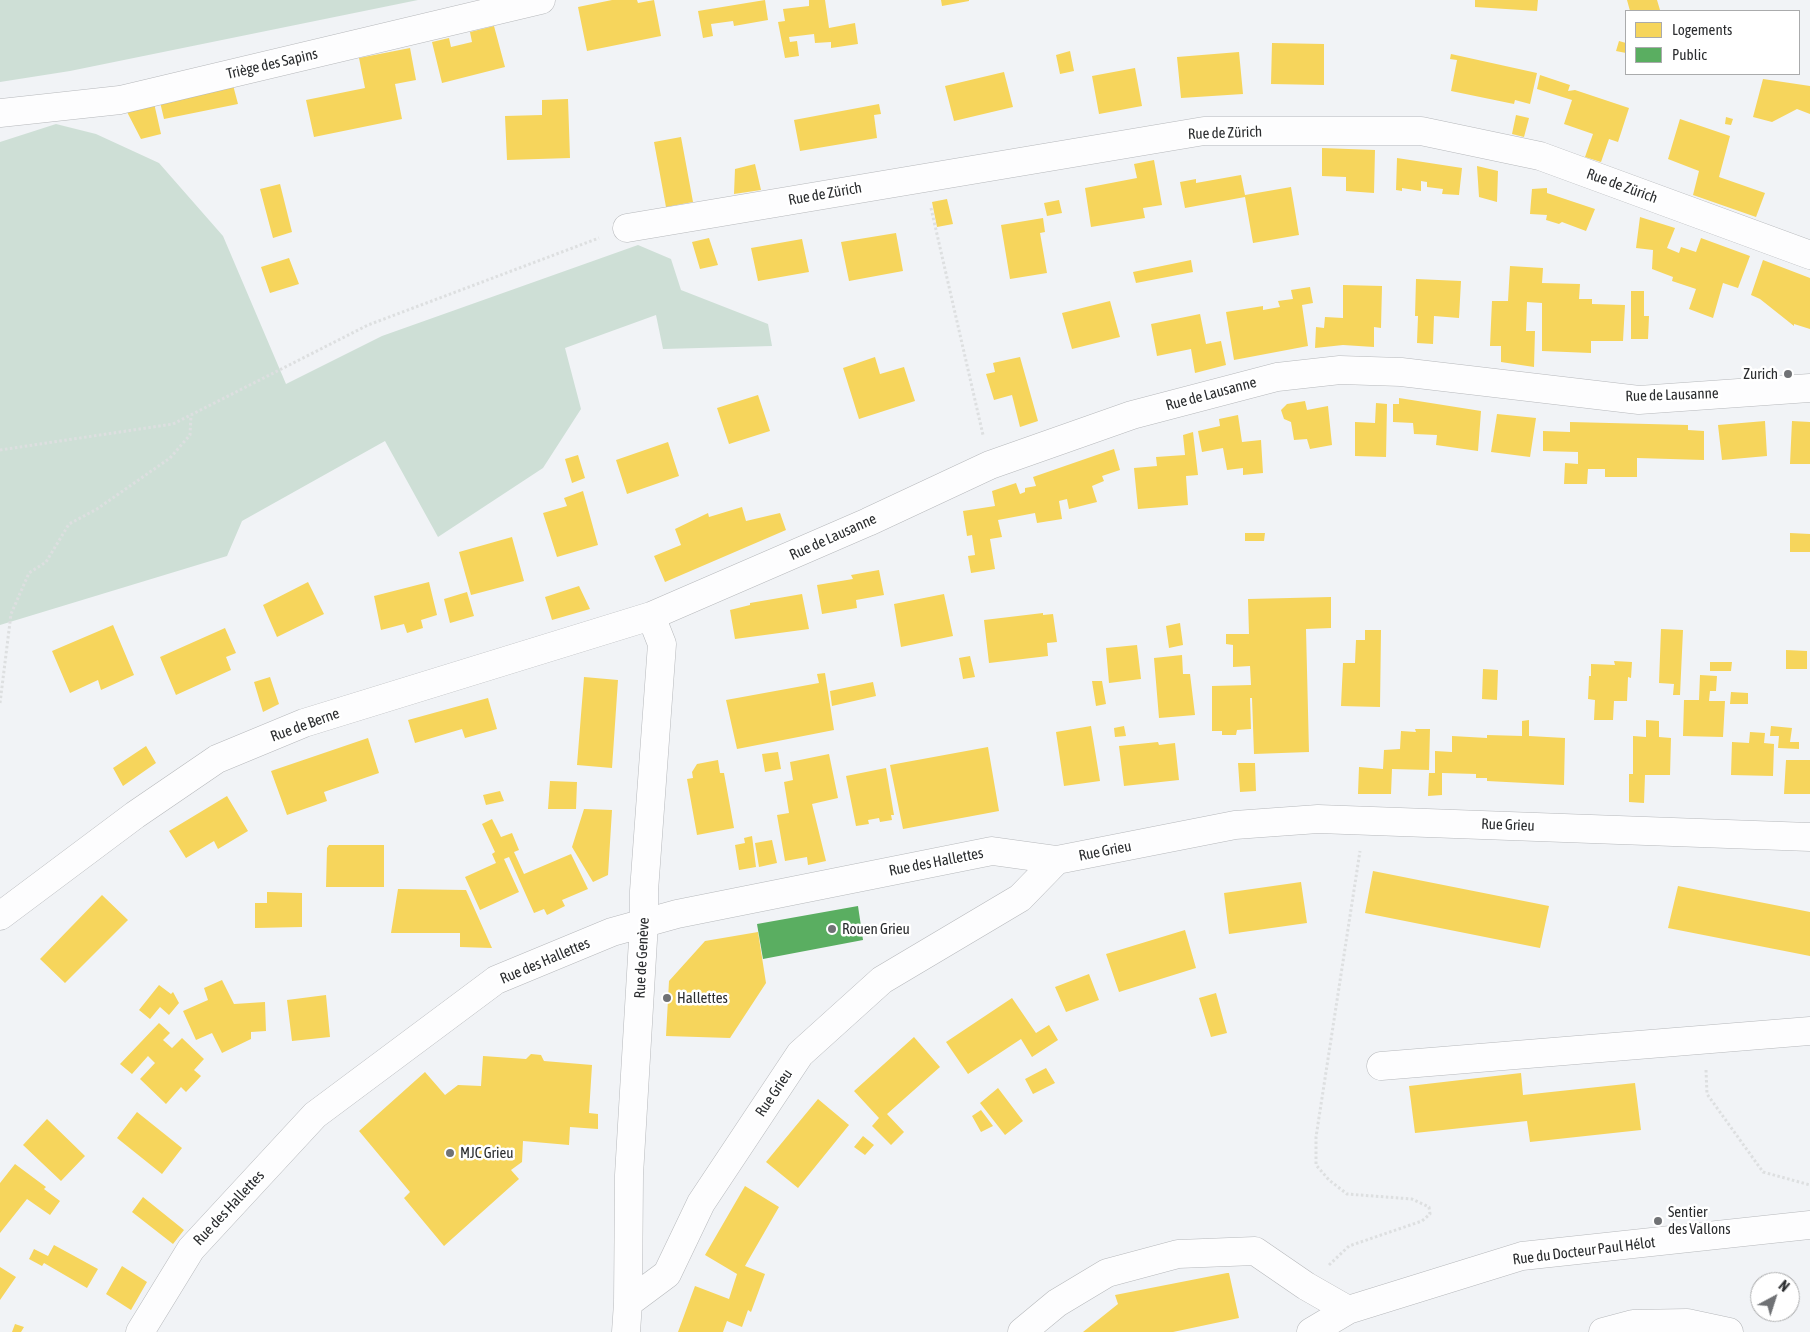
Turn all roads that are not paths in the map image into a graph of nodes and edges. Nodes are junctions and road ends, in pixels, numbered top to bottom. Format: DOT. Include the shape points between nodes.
graph roads {
  1 [pos="541,0"];
  2 [pos="0,113"];
  3 [pos="627,228"];
  4 [pos="1810,255"];
  5 [pos="1810,388"];
  6 [pos="651,616"];
  7 [pos="1810,837"];
  8 [pos="1057,860"];
  9 [pos="0,916"];
  10 [pos="644,923"];
  11 [pos="1810,1031"];
  12 [pos="1381,1066"];
  13 [pos="1810,1225"];
  14 [pos="628,1303"];
  15 [pos="1348,1310"];
  16 [pos="140,1332"];
  17 [pos="626,1332"];
  18 [pos="1022,1332"];
  19 [pos="1311,1332"];
  20 [pos="1604,1332"];
  21 [pos="1729,1332"];
  1 -- 2 [label="street, Triège des Sapins" via="120,100"];
  3 -- 4 [label="street, Rue de Zürich" via="1204,131 1421,132 1540,156"];
  5 -- 6 [label="street, Rue de Lausanne" via="1639,400 1401,372 1340,370 1277,377 1132,415 990,465"];
  6 -- 9 [label="street, Rue de Berne" via="304,723 216,759"];
  6 -- 10 [label="street, Rue de Genève" via="662,644"];
  7 -- 8 [label="street, Rue Grieu" via="1318,819 1235,825"];
  8 -- 10 [label="street, Rue des Hallettes" via="992,851"];
  8 -- 14 [label="street, Rue Grieu" via="1020,898 882,980 800,1054 701,1203 666,1274"];
  10 -- 14 [label="street, Rue de Genève" via="629,1175"];
  10 -- 16 [label="street, Rue des Hallettes" via="612,932 496,980 315,1115 191,1249"];
  11 -- 12 [label="street"];
  13 -- 15 [label="street, Rue du Docteur Paul Hélot" via="1522,1256"];
  14 -- 17 [label="street"];
  15 -- 18 [label="street" via="1255,1251 1178,1254 1107,1273 1057,1303"];
  15 -- 19 [label="street, Rue du Docteur Paul Hélot"];
  20 -- 21 [label="street" via="1633,1324 1687,1323"];
}
